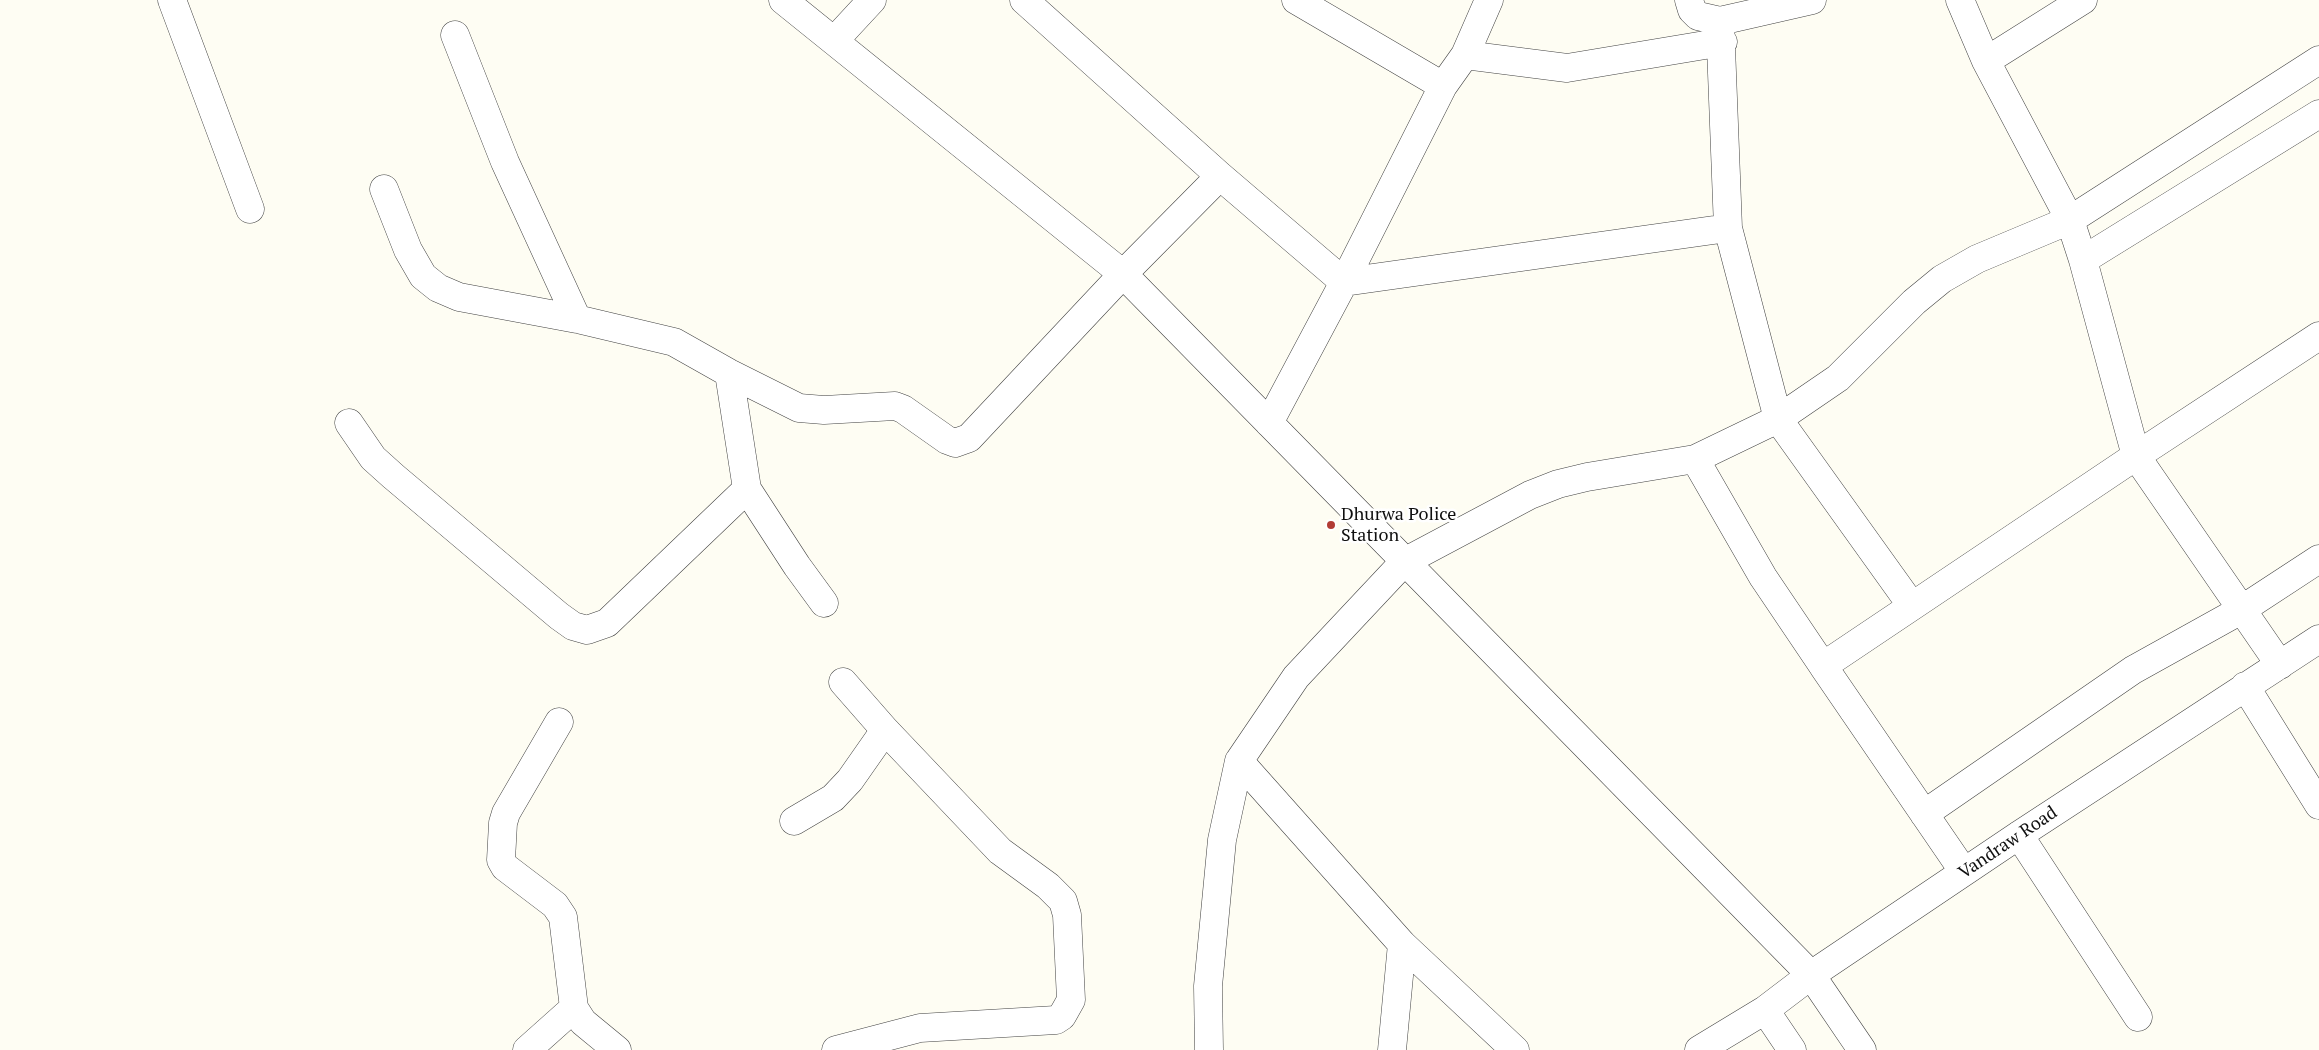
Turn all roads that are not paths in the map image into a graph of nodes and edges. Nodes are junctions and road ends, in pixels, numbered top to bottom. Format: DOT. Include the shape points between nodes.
graph roads {
  1 [pos="172,0"];
  2 [pos="783,0"];
  3 [pos="872,0"];
  4 [pos="1024,0"];
  5 [pos="1296,0"];
  6 [pos="1489,0"];
  7 [pos="1689,0"];
  8 [pos="1812,0"];
  9 [pos="1960,0"];
  10 [pos="2083,0"];
  11 [pos="1721,32"];
  12 [pos="455,35"];
  13 [pos="834,41"];
  14 [pos="1466,56"];
  15 [pos="2319,60"];
  16 [pos="1986,62"];
  17 [pos="1443,86"];
  18 [pos="2319,114"];
  19 [pos="1220,176"];
  20 [pos="384,189"];
  21 [pos="250,209"];
  22 [pos="2070,220"];
  23 [pos="1728,228"];
  24 [pos="2083,260"];
  25 [pos="1123,274"];
  26 [pos="1344,282"];
  27 [pos="577,319"];
  28 [pos="2319,336"];
  29 [pos="728,373"];
  30 [pos="1778,419"];
  31 [pos="349,423"];
  32 [pos="1269,423"];
  33 [pos="2136,456"];
  34 [pos="1695,459"];
  35 [pos="747,488"];
  36 [pos="2319,559"];
  37 [pos="1404,562"];
  38 [pos="824,603"];
  39 [pos="1912,606"];
  40 [pos="2241,610"];
  41 [pos="2319,639"];
  42 [pos="2280,665"];
  43 [pos="1823,666"];
  44 [pos="843,682"];
  45 [pos="2245,686"];
  46 [pos="559,722"];
  47 [pos="885,730"];
  48 [pos="1239,761"];
  49 [pos="2319,804"];
  50 [pos="1924,814"];
  51 [pos="794,821"];
  52 [pos="2019,835"];
  53 [pos="1964,872"];
  54 [pos="1402,944"];
  55 [pos="1811,975"];
  56 [pos="574,1008"];
  57 [pos="1766,1010"];
  58 [pos="2138,1017"];
  59 [pos="527,1050"];
  60 [pos="617,1050"];
  61 [pos="836,1050"];
  62 [pos="1209,1050"];
  63 [pos="1392,1050"];
  64 [pos="1515,1050"];
  65 [pos="1699,1050"];
  66 [pos="1792,1050"];
  67 [pos="1862,1050"];
  1 -- 21 [label="street"];
  2 -- 13 [label="street"];
  3 -- 13 [label="street"];
  4 -- 19 [label="street"];
  5 -- 17 [label="street"];
  6 -- 14 [label="street"];
  7 -- 11 [label="street" via="1692,10"];
  8 -- 11 [label="street"];
  9 -- 16 [label="street"];
  10 -- 16 [label="street"];
  11 -- 14 [label="street" via="1567,68"];
  11 -- 23 [label="street"];
  12 -- 27 [label="street" via="505,162"];
  13 -- 25 [label="street"];
  14 -- 17 [label="street"];
  15 -- 22 [label="street"];
  16 -- 22 [label="street"];
  17 -- 26 [label="street"];
  18 -- 24 [label="street"];
  19 -- 25 [label="street"];
  19 -- 26 [label="street"];
  20 -- 27 [label="street" via="408,250 423,276 438,288 459,297"];
  22 -- 24 [label="street"];
  22 -- 30 [label="street" via="1976,259 1942,279 1914,302 1838,378"];
  23 -- 26 [label="street"];
  23 -- 30 [label="street"];
  24 -- 33 [label="street"];
  25 -- 29 [label="street" via="964,442 947,440 903,408 799,408"];
  25 -- 32 [label="street"];
  26 -- 32 [label="street"];
  27 -- 29 [label="street" via="674,342"];
  28 -- 33 [label="street"];
  29 -- 35 [label="street"];
  30 -- 34 [label="street"];
  30 -- 39 [label="street"];
  31 -- 35 [label="street" via="373,458 393,476 559,616 573,626 587,630 607,624"];
  32 -- 37 [label="street"];
  33 -- 39 [label="street"];
  33 -- 40 [label="street"];
  34 -- 37 [label="street" via="1558,484 1530,495"];
  34 -- 43 [label="street" via="1763,577"];
  35 -- 38 [label="street"];
  36 -- 40 [label="street"];
  37 -- 48 [label="street" via="1296,677"];
  37 -- 55 [label="street"];
  39 -- 43 [label="street"];
  40 -- 42 [label="street"];
  40 -- 50 [label="street" via="2133,670"];
  41 -- 42 [label="street, Vandraw Road"];
  42 -- 45 [label="street, Vandraw Road"];
  43 -- 50 [label="street"];
  44 -- 47 [label="street"];
  45 -- 49 [label="street"];
  45 -- 52 [label="street, Vandraw Road"];
  46 -- 56 [label="street" via="506,813 501,860 555,905 563,916"];
  47 -- 51 [label="street" via="850,780 832,798"];
  47 -- 61 [label="street" via="1000,851 1063,901 1067,915 1071,1000 1056,1020 920,1028"];
  48 -- 54 [label="street"];
  48 -- 62 [label="street" via="1222,840 1208,986"];
  50 -- 53 [label="street"];
  52 -- 53 [label="street, Vandraw Road"];
  52 -- 58 [label="street"];
  53 -- 55 [label="street, Vandraw Road"];
  54 -- 63 [label="street"];
  54 -- 64 [label="street"];
  55 -- 57 [label="street, Vandraw Road"];
  55 -- 67 [label="street"];
  56 -- 59 [label="street"];
  56 -- 60 [label="street" via="583,1022"];
  57 -- 65 [label="street, Vandraw Road"];
  57 -- 66 [label="street"];
}
